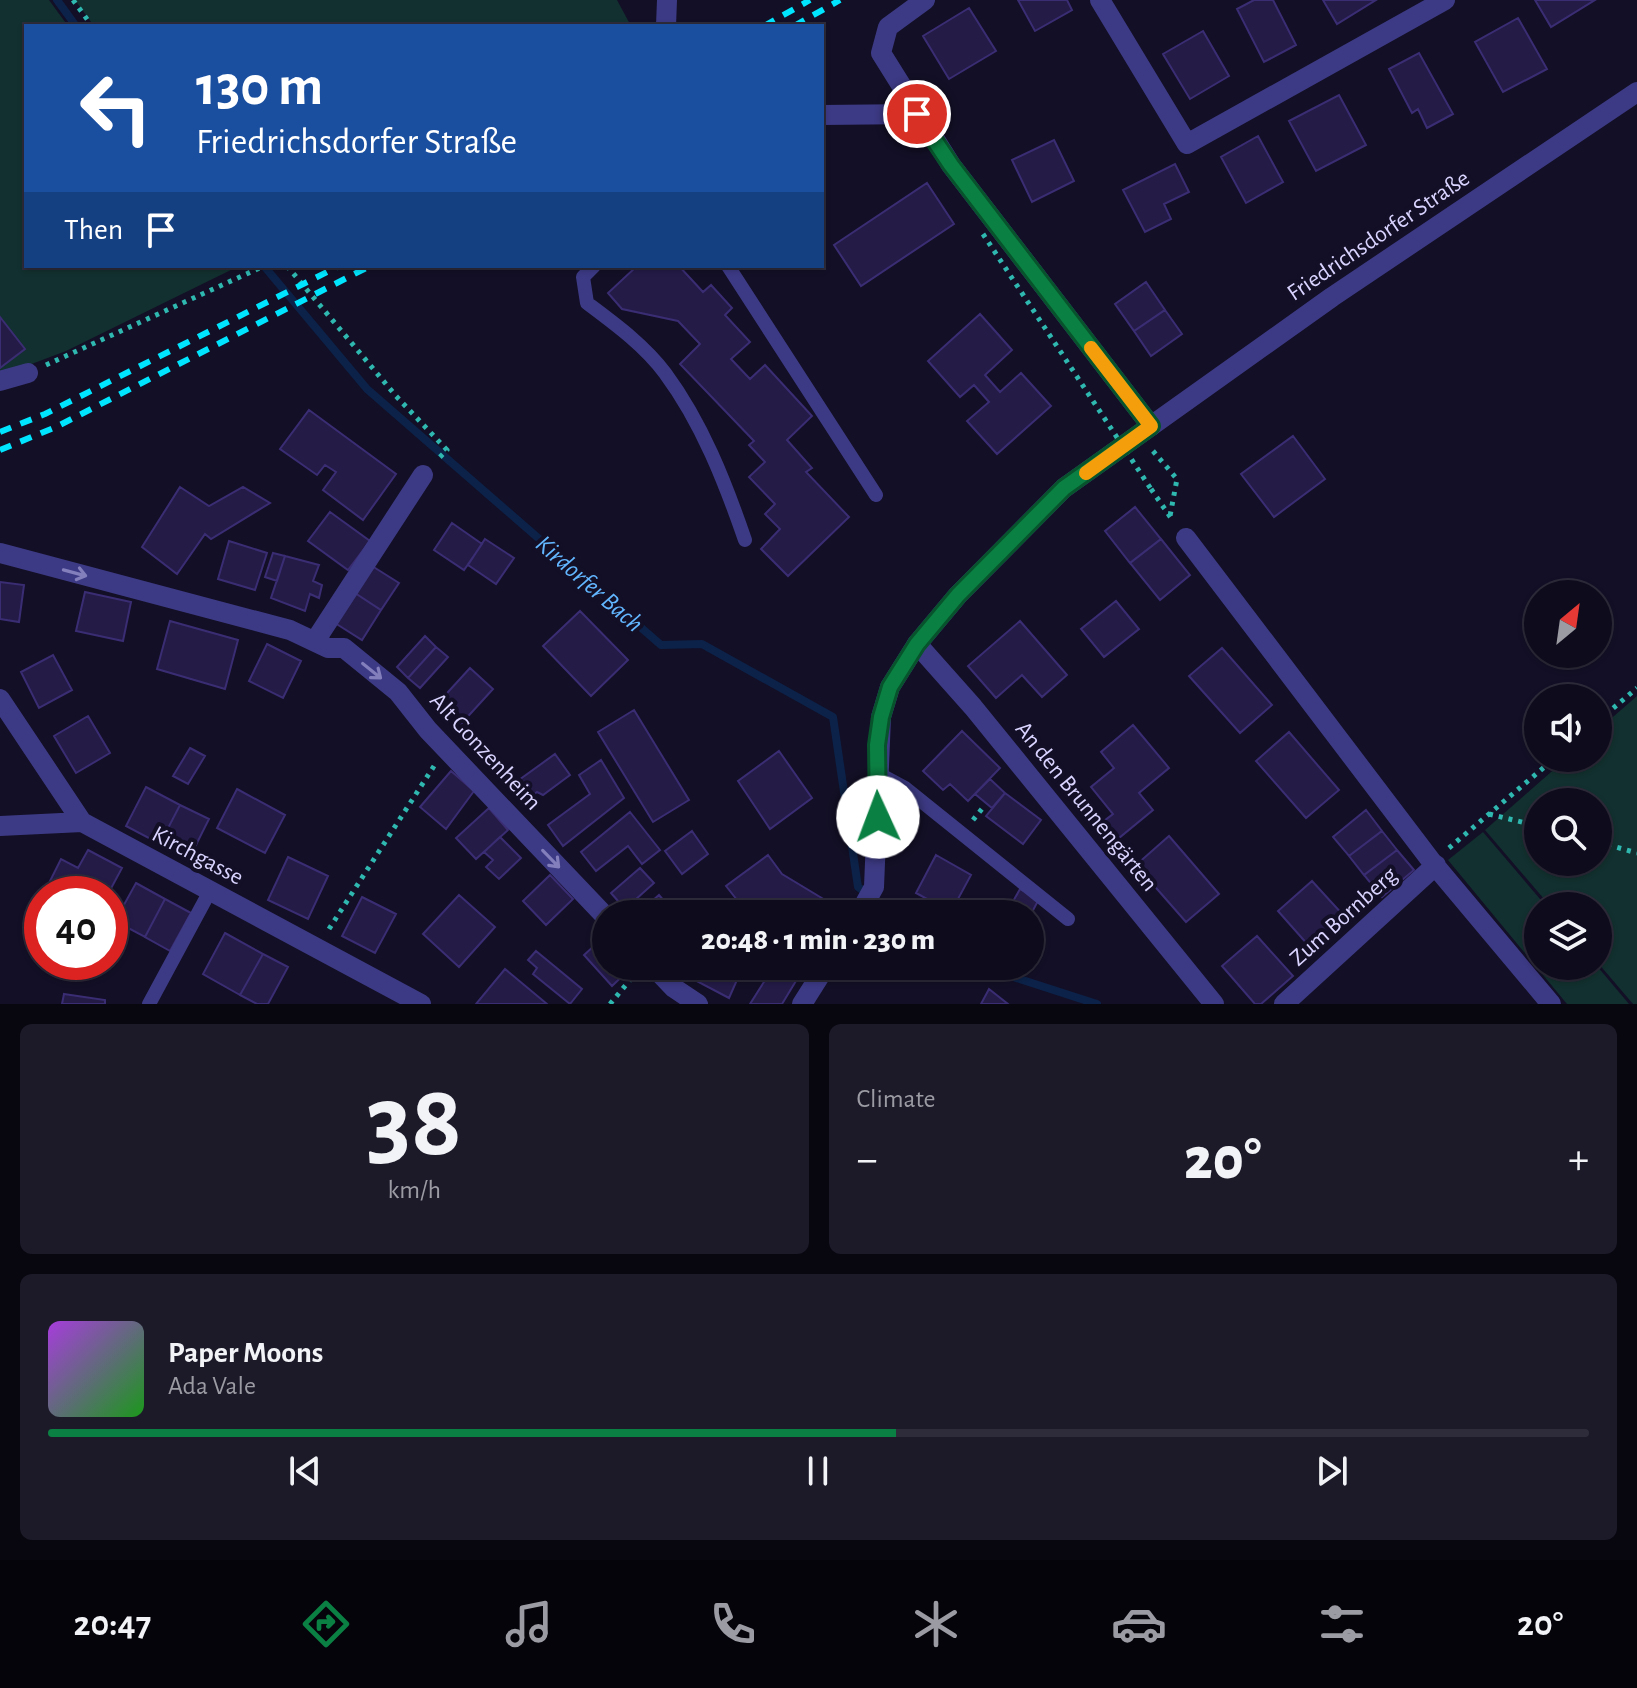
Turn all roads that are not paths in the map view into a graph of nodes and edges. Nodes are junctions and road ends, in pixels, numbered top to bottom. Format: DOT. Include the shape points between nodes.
graph roads {
  1 [pos="667,0"];
  2 [pos="925,0"];
  3 [pos="1100,0"];
  4 [pos="1445,0"];
  5 [pos="666,24"];
  6 [pos="1637,92"];
  7 [pos="917,114"];
  8 [pos="824,115"];
  9 [pos="592,268"];
  10 [pos="729,268"];
  11 [pos="28,373"];
  12 [pos="0,381"];
  13 [pos="1145,430"];
  14 [pos="423,475"];
  15 [pos="876,495"];
  16 [pos="1186,538"];
  17 [pos="745,540"];
  18 [pos="0,553"];
  19 [pos="315,641"];
  20 [pos="917,644"];
  21 [pos="0,699"];
  22 [pos="877,773"];
  23 [pos="82,822"];
  24 [pos="0,826"];
  25 [pos="1434,864"];
  26 [pos="210,891"];
  27 [pos="867,900"];
  28 [pos="592,902"];
  29 [pos="1068,919"];
  30 [pos="666,980"];
  31 [pos="817,980"];
  32 [pos="149,1004"];
  33 [pos="421,1004"];
  34 [pos="698,1004"];
  35 [pos="802,1004"];
  36 [pos="1214,1004"];
  37 [pos="1284,1004"];
  38 [pos="1551,1004"];
  1 -- 5 [label="street"];
  2 -- 7 [label="street" via="888,27 881,53"];
  3 -- 4 [label="street" via="1187,144"];
  6 -- 13 [label="street, Friedrichsdorfer Straße"];
  7 -- 8 [label="street"];
  7 -- 13 [label="street"];
  9 -- 17 [label="lane" via="583,277 587,303 628,334 665,373 721,470"];
  10 -- 15 [label="lane"];
  11 -- 12 [label="street"];
  13 -- 20 [label="street, Friedrichsdorfer Straße" via="1064,488"];
  14 -- 19 [label="street"];
  16 -- 25 [label="street"];
  18 -- 19 [label="street, Alt Gonzenheim, one-way"];
  19 -- 28 [label="street, Alt Gonzenheim, one-way" via="344,648 398,692"];
  20 -- 22 [label="street, Friedrichsdorfer Straße" via="890,687 881,717"];
  20 -- 36 [label="street, An den Brunnengärten"];
  21 -- 23 [label="street, Kirchgasse"];
  22 -- 27 [label="street, Friedrichsdorfer Straße" via="874,887"];
  22 -- 29 [label="lane" via="905,788"];
  23 -- 24 [label="street"];
  23 -- 26 [label="street, Kirchgasse"];
  25 -- 37 [label="street, Zum Bornberg"];
  25 -- 38 [label="street"];
  26 -- 32 [label="lane"];
  26 -- 33 [label="street, Kirchgasse"];
  30 -- 34 [label="street"];
  31 -- 35 [label="street"];
}
